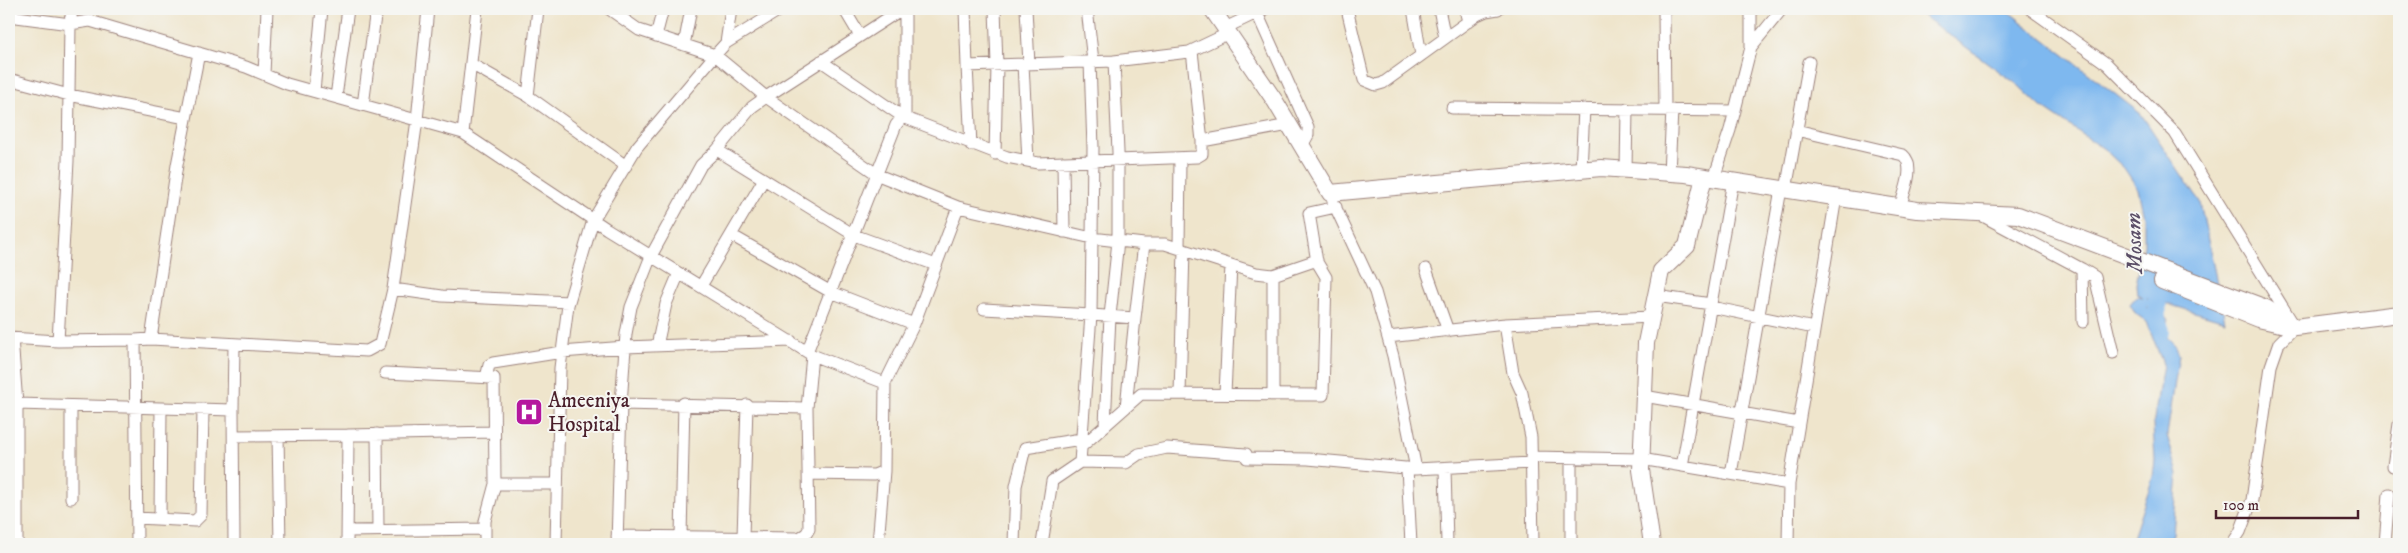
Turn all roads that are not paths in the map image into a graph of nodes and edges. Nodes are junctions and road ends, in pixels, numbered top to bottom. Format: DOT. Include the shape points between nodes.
graph roads {
  1 [pos="72,9"];
  2 [pos="267,9"];
  3 [pos="322,9"];
  4 [pos="348,9"];
  5 [pos="376,9"];
  6 [pos="428,9"];
  7 [pos="477,9"];
  8 [pos="538,9"];
  9 [pos="610,9"];
  10 [pos="663,9"];
  11 [pos="691,9"];
  12 [pos="731,9"];
  13 [pos="781,9"];
  14 [pos="844,9"];
  15 [pos="965,9"];
  16 [pos="995,9"];
  17 [pos="1026,9"];
  18 [pos="1087,9"];
  19 [pos="1212,9"];
  20 [pos="1347,9"];
  21 [pos="1413,9"];
  22 [pos="1440,9"];
  23 [pos="1465,9"];
  24 [pos="1493,9"];
  25 [pos="1664,9"];
  26 [pos="1751,9"];
  27 [pos="1782,9"];
  28 [pos="2030,9"];
  29 [pos="1261,11"];
  30 [pos="9,16"];
  31 [pos="1468,22"];
  32 [pos="70,24"];
  33 [pos="1227,31"];
  34 [pos="656,36"];
  35 [pos="860,36"];
  36 [pos="1445,38"];
  37 [pos="726,43"];
  38 [pos="684,45"];
  39 [pos="1751,47"];
  40 [pos="1192,51"];
  41 [pos="199,53"];
  42 [pos="715,55"];
  43 [pos="1422,55"];
  44 [pos="1114,61"];
  45 [pos="821,62"];
  46 [pos="1091,62"];
  47 [pos="1808,62"];
  48 [pos="471,64"];
  49 [pos="1026,64"];
  50 [pos="997,65"];
  51 [pos="967,66"];
  52 [pos="264,74"];
  53 [pos="9,79"];
  54 [pos="314,91"];
  55 [pos="69,95"];
  56 [pos="528,96"];
  57 [pos="336,97"];
  58 [pos="766,97"];
  59 [pos="363,105"];
  60 [pos="1452,108"];
  61 [pos="1584,109"];
  62 [pos="1627,110"];
  63 [pos="1669,110"];
  64 [pos="1735,111"];
  65 [pos="903,117"];
  66 [pos="186,118"];
  67 [pos="417,120"];
  68 [pos="1289,125"];
  69 [pos="1796,130"];
  70 [pos="463,133"];
  71 [pos="1202,141"];
  72 [pos="971,145"];
  73 [pos="1302,146"];
  74 [pos="717,150"];
  75 [pos="995,154"];
  76 [pos="1180,158"];
  77 [pos="1118,160"];
  78 [pos="1028,161"];
  79 [pos="1093,161"];
  80 [pos="1063,162"];
  81 [pos="626,166"];
  82 [pos="1582,170"];
  83 [pos="1626,170"];
  84 [pos="1669,173"];
  85 [pos="878,175"];
  86 [pos="1709,178"];
  87 [pos="764,179"];
  88 [pos="1733,181"];
  89 [pos="1783,189"];
  90 [pos="1836,197"];
  91 [pos="1333,200"];
  92 [pos="958,207"];
  93 [pos="1900,207"];
  94 [pos="1977,212"];
  95 [pos="1995,214"];
  96 [pos="593,220"];
  97 [pos="1064,232"];
  98 [pos="731,235"];
  99 [pos="854,235"];
  100 [pos="1092,238"];
  101 [pos="1118,241"];
  102 [pos="1144,244"];
  103 [pos="1182,249"];
  104 [pos="651,256"];
  105 [pos="1317,260"];
  106 [pos="936,265"];
  107 [pos="1231,265"];
  108 [pos="2082,268"];
  109 [pos="1426,269"];
  110 [pos="679,273"];
  111 [pos="1273,275"];
  112 [pos="701,286"];
  113 [pos="393,288"];
  114 [pos="831,292"];
  115 [pos="1656,296"];
  116 [pos="569,302"];
  117 [pos="1711,307"];
  118 [pos="984,309"];
  119 [pos="2262,313"];
  120 [pos="2399,314"];
  121 [pos="1091,315"];
  122 [pos="1110,316"];
  123 [pos="1758,316"];
  124 [pos="1652,317"];
  125 [pos="1135,318"];
  126 [pos="2083,322"];
  127 [pos="914,324"];
  128 [pos="1504,324"];
  129 [pos="2295,327"];
  130 [pos="1814,328"];
  131 [pos="1448,330"];
  132 [pos="1388,337"];
  133 [pos="10,338"];
  134 [pos="135,340"];
  135 [pos="151,340"];
  136 [pos="58,341"];
  137 [pos="792,342"];
  138 [pos="234,345"];
  139 [pos="657,346"];
  140 [pos="625,347"];
  141 [pos="562,352"];
  142 [pos="2113,353"];
  143 [pos="810,354"];
  144 [pos="385,373"];
  145 [pos="486,378"];
  146 [pos="885,383"];
  147 [pos="1180,394"];
  148 [pos="1225,394"];
  149 [pos="1274,395"];
  150 [pos="1644,396"];
  151 [pos="17,404"];
  152 [pos="621,404"];
  153 [pos="684,404"];
  154 [pos="747,405"];
  155 [pos="71,406"];
  156 [pos="1693,406"];
  157 [pos="136,407"];
  158 [pos="1126,407"];
  159 [pos="161,408"];
  160 [pos="807,408"];
  161 [pos="203,409"];
  162 [pos="234,410"];
  163 [pos="1741,415"];
  164 [pos="1799,423"];
  165 [pos="2399,424"];
  166 [pos="1105,426"];
  167 [pos="494,432"];
  168 [pos="377,434"];
  169 [pos="348,435"];
  170 [pos="234,436"];
  171 [pos="278,436"];
  172 [pos="1081,443"];
  173 [pos="1571,458"];
  174 [pos="1641,459"];
  175 [pos="1531,460"];
  176 [pos="1080,462"];
  177 [pos="1682,466"];
  178 [pos="2392,466"];
  179 [pos="1445,468"];
  180 [pos="1411,469"];
  181 [pos="884,471"];
  182 [pos="808,474"];
  183 [pos="1731,474"];
  184 [pos="495,484"];
  185 [pos="557,484"];
  186 [pos="1789,484"];
  187 [pos="2389,494"];
  188 [pos="71,498"];
  189 [pos="137,518"];
  190 [pos="160,519"];
  191 [pos="484,528"];
  192 [pos="378,530"];
  193 [pos="348,531"];
  194 [pos="681,536"];
  195 [pos="743,537"];
  196 [pos="617,540"];
  197 [pos="17,544"];
  198 [pos="137,544"];
  199 [pos="234,544"];
  200 [pos="280,544"];
  201 [pos="347,544"];
  202 [pos="485,544"];
  203 [pos="556,544"];
  204 [pos="878,544"];
  205 [pos="1014,544"];
  206 [pos="1042,544"];
  207 [pos="1411,544"];
  208 [pos="1447,544"];
  209 [pos="1533,544"];
  210 [pos="1571,544"];
  211 [pos="1652,544"];
  212 [pos="1788,544"];
  213 [pos="2232,544"];
  214 [pos="2385,544"];
  1 -- 32 [label="street"];
  2 -- 52 [label="street"];
  3 -- 54 [label="street"];
  4 -- 57 [label="street"];
  5 -- 59 [label="street"];
  6 -- 67 [label="street"];
  7 -- 48 [label="street"];
  8 -- 56 [label="street"];
  9 -- 34 [label="street" via="632,27"];
  10 -- 34 [label="street"];
  11 -- 38 [label="street"];
  12 -- 37 [label="street"];
  13 -- 37 [label="street"];
  14 -- 35 [label="street"];
  15 -- 51 [label="street"];
  16 -- 50 [label="street"];
  17 -- 49 [label="street"];
  18 -- 46 [label="street"];
  19 -- 33 [label="street"];
  20 -- 43 [label="street" via="1361,74 1369,84 1383,82"];
  21 -- 43 [label="street"];
  22 -- 36 [label="street"];
  23 -- 31 [label="street"];
  24 -- 31 [label="street"];
  25 -- 63 [label="street"];
  26 -- 39 [label="street"];
  27 -- 39 [label="street"];
  28 -- 129 [label="street" via="2107,64 2174,133"];
  29 -- 33 [label="street"];
  29 -- 73 [label="street" via="1308,127"];
  30 -- 32 [label="street"];
  31 -- 36 [label="street"];
  32 -- 41 [label="street" via="90,20"];
  32 -- 55 [label="street"];
  33 -- 40 [label="street"];
  33 -- 68 [label="street"];
  34 -- 38 [label="street"];
  35 -- 45 [label="street"];
  35 -- 65 [label="street" via="902,9 905,16"];
  36 -- 43 [label="street"];
  37 -- 42 [label="street"];
  38 -- 42 [label="street"];
  39 -- 64 [label="street"];
  40 -- 44 [label="street"];
  40 -- 71 [label="street"];
  41 -- 52 [label="street"];
  41 -- 66 [label="street"];
  42 -- 58 [label="street"];
  42 -- 81 [label="street" via="638,147"];
  44 -- 46 [label="street"];
  44 -- 77 [label="street"];
  45 -- 58 [label="street"];
  45 -- 65 [label="street"];
  46 -- 49 [label="street"];
  46 -- 79 [label="street"];
  47 -- 69 [label="street"];
  48 -- 56 [label="street"];
  48 -- 70 [label="street"];
  49 -- 50 [label="street"];
  49 -- 78 [label="street"];
  50 -- 51 [label="street"];
  50 -- 75 [label="street"];
  51 -- 72 [label="street"];
  52 -- 54 [label="street"];
  53 -- 55 [label="street"];
  54 -- 57 [label="street"];
  55 -- 66 [label="street"];
  55 -- 136 [label="street"];
  56 -- 81 [label="street"];
  57 -- 59 [label="street"];
  58 -- 74 [label="street" via="752,107"];
  58 -- 85 [label="street"];
  59 -- 67 [label="street"];
  60 -- 61 [label="street"];
  61 -- 62 [label="street"];
  61 -- 82 [label="street"];
  62 -- 63 [label="street"];
  62 -- 83 [label="street"];
  63 -- 64 [label="street"];
  63 -- 84 [label="street"];
  64 -- 86 [label="street"];
  65 -- 72 [label="street"];
  65 -- 85 [label="street" via="896,125"];
  66 -- 135 [label="street"];
  67 -- 70 [label="street"];
  67 -- 113 [label="street"];
  68 -- 71 [label="street"];
  68 -- 73 [label="street"];
  69 -- 89 [label="street"];
  69 -- 93 [label="street" via="1904,155 1910,168"];
  70 -- 96 [label="street"];
  71 -- 76 [label="street" via="1202,154"];
  72 -- 75 [label="street"];
  73 -- 91 [label="street"];
  74 -- 87 [label="street"];
  74 -- 104 [label="street" via="701,165"];
  75 -- 78 [label="street"];
  76 -- 77 [label="street"];
  76 -- 103 [label="street"];
  77 -- 79 [label="street"];
  77 -- 101 [label="street"];
  78 -- 80 [label="street"];
  79 -- 80 [label="street"];
  79 -- 100 [label="street"];
  80 -- 97 [label="street"];
  81 -- 96 [label="street"];
  82 -- 83 [label="street"];
  82 -- 91 [label="street"];
  83 -- 84 [label="street"];
  84 -- 86 [label="street"];
  85 -- 92 [label="street"];
  85 -- 99 [label="street"];
  86 -- 88 [label="street"];
  86 -- 115 [label="street" via="1687,246 1661,271"];
  87 -- 98 [label="street"];
  87 -- 99 [label="street"];
  88 -- 89 [label="street"];
  88 -- 117 [label="street"];
  89 -- 90 [label="street"];
  89 -- 123 [label="street"];
  90 -- 93 [label="street"];
  90 -- 130 [label="street"];
  91 -- 105 [label="street" via="1309,213"];
  91 -- 132 [label="street" via="1375,292"];
  92 -- 97 [label="street"];
  92 -- 106 [label="street"];
  93 -- 94 [label="street"];
  94 -- 95 [label="street"];
  94 -- 108 [label="street"];
  95 -- 119 [label="street"];
  95 -- 119 [label="street" via="2018,214"];
  96 -- 104 [label="street"];
  96 -- 116 [label="street"];
  97 -- 100 [label="street"];
  98 -- 112 [label="street"];
  98 -- 114 [label="street"];
  99 -- 106 [label="street"];
  99 -- 114 [label="street"];
  100 -- 101 [label="street"];
  100 -- 121 [label="street"];
  101 -- 102 [label="street"];
  101 -- 122 [label="street"];
  102 -- 103 [label="street" via="1165,244"];
  102 -- 125 [label="street"];
  103 -- 107 [label="street"];
  103 -- 147 [label="street"];
  104 -- 110 [label="street"];
  104 -- 140 [label="street" via="631,308"];
  105 -- 111 [label="street"];
  105 -- 149 [label="street" via="1326,277 1323,395"];
  106 -- 127 [label="street"];
  107 -- 111 [label="street"];
  107 -- 148 [label="street"];
  108 -- 126 [label="street"];
  108 -- 142 [label="street" via="2097,281"];
  109 -- 131 [label="street"];
  110 -- 112 [label="street"];
  110 -- 139 [label="street" via="666,304"];
  111 -- 149 [label="street"];
  112 -- 137 [label="street"];
  113 -- 116 [label="street" via="442,296"];
  113 -- 138 [label="street" via="380,344 367,351"];
  114 -- 127 [label="street"];
  114 -- 143 [label="street"];
  115 -- 117 [label="street" via="1710,304"];
  115 -- 124 [label="street"];
  116 -- 141 [label="street"];
  117 -- 123 [label="street"];
  117 -- 156 [label="street"];
  118 -- 121 [label="street"];
  119 -- 129 [label="street"];
  120 -- 129 [label="street"];
  121 -- 122 [label="street"];
  121 -- 172 [label="street"];
  122 -- 125 [label="street"];
  122 -- 166 [label="street"];
  123 -- 130 [label="street"];
  123 -- 163 [label="street"];
  124 -- 128 [label="street"];
  124 -- 150 [label="street" via="1646,343"];
  125 -- 158 [label="street"];
  127 -- 146 [label="street"];
  128 -- 131 [label="street"];
  128 -- 175 [label="street" via="1513,373 1522,393 1531,437"];
  129 -- 213 [label="street" via="2278,343 2271,366 2252,500"];
  130 -- 164 [label="street"];
  131 -- 132 [label="street"];
  132 -- 180 [label="street"];
  133 -- 136 [label="street"];
  133 -- 151 [label="street"];
  134 -- 135 [label="street"];
  134 -- 136 [label="street"];
  134 -- 157 [label="street"];
  135 -- 138 [label="street"];
  137 -- 139 [label="street"];
  137 -- 143 [label="street"];
  138 -- 162 [label="street"];
  139 -- 140 [label="street"];
  140 -- 141 [label="street"];
  140 -- 152 [label="street"];
  141 -- 145 [label="street" via="493,363 488,365"];
  141 -- 185 [label="street"];
  143 -- 146 [label="street"];
  143 -- 160 [label="street"];
  144 -- 145 [label="street"];
  145 -- 167 [label="street" via="494,378"];
  146 -- 181 [label="street"];
  147 -- 148 [label="street"];
  147 -- 158 [label="street" via="1141,394"];
  148 -- 149 [label="street"];
  150 -- 156 [label="street"];
  150 -- 174 [label="street"];
  151 -- 155 [label="street"];
  151 -- 197 [label="street"];
  152 -- 153 [label="street"];
  152 -- 196 [label="street"];
  153 -- 154 [label="street"];
  153 -- 194 [label="street"];
  154 -- 160 [label="street"];
  154 -- 195 [label="street"];
  155 -- 157 [label="street"];
  155 -- 188 [label="street"];
  156 -- 163 [label="street"];
  156 -- 177 [label="street"];
  157 -- 159 [label="street"];
  157 -- 189 [label="street"];
  158 -- 166 [label="street"];
  159 -- 161 [label="street"];
  159 -- 190 [label="street"];
  160 -- 182 [label="street"];
  161 -- 162 [label="street"];
  161 -- 190 [label="street" via="201,515 195,521"];
  162 -- 170 [label="street"];
  163 -- 164 [label="street"];
  163 -- 183 [label="street"];
  164 -- 186 [label="street"];
  165 -- 178 [label="street"];
  166 -- 172 [label="street"];
  167 -- 168 [label="street"];
  167 -- 184 [label="street"];
  168 -- 169 [label="street"];
  168 -- 192 [label="street"];
  169 -- 171 [label="street"];
  169 -- 193 [label="street"];
  170 -- 171 [label="street"];
  170 -- 199 [label="street"];
  171 -- 200 [label="street"];
  172 -- 176 [label="street"];
  172 -- 205 [label="street" via="1025,448 1016,486"];
  173 -- 174 [label="street"];
  173 -- 175 [label="street"];
  173 -- 210 [label="street"];
  174 -- 177 [label="street"];
  174 -- 211 [label="street"];
  175 -- 179 [label="street"];
  175 -- 209 [label="street"];
  176 -- 180 [label="street" via="1126,463 1139,454 1167,448 1246,454 1247,458 1308,459"];
  176 -- 206 [label="street" via="1052,481"];
  177 -- 183 [label="street"];
  179 -- 180 [label="street"];
  179 -- 208 [label="street"];
  180 -- 207 [label="street"];
  181 -- 182 [label="street" via="874,475"];
  181 -- 204 [label="street"];
  182 -- 195 [label="street" via="809,529 806,534 799,538"];
  183 -- 186 [label="street"];
  184 -- 185 [label="street"];
  184 -- 191 [label="street"];
  185 -- 203 [label="street"];
  186 -- 212 [label="street"];
  187 -- 214 [label="street"];
  189 -- 190 [label="street"];
  189 -- 198 [label="street"];
  191 -- 192 [label="street"];
  191 -- 202 [label="street"];
  192 -- 193 [label="street"];
  193 -- 201 [label="street"];
  194 -- 195 [label="street"];
  194 -- 196 [label="street"];
}
